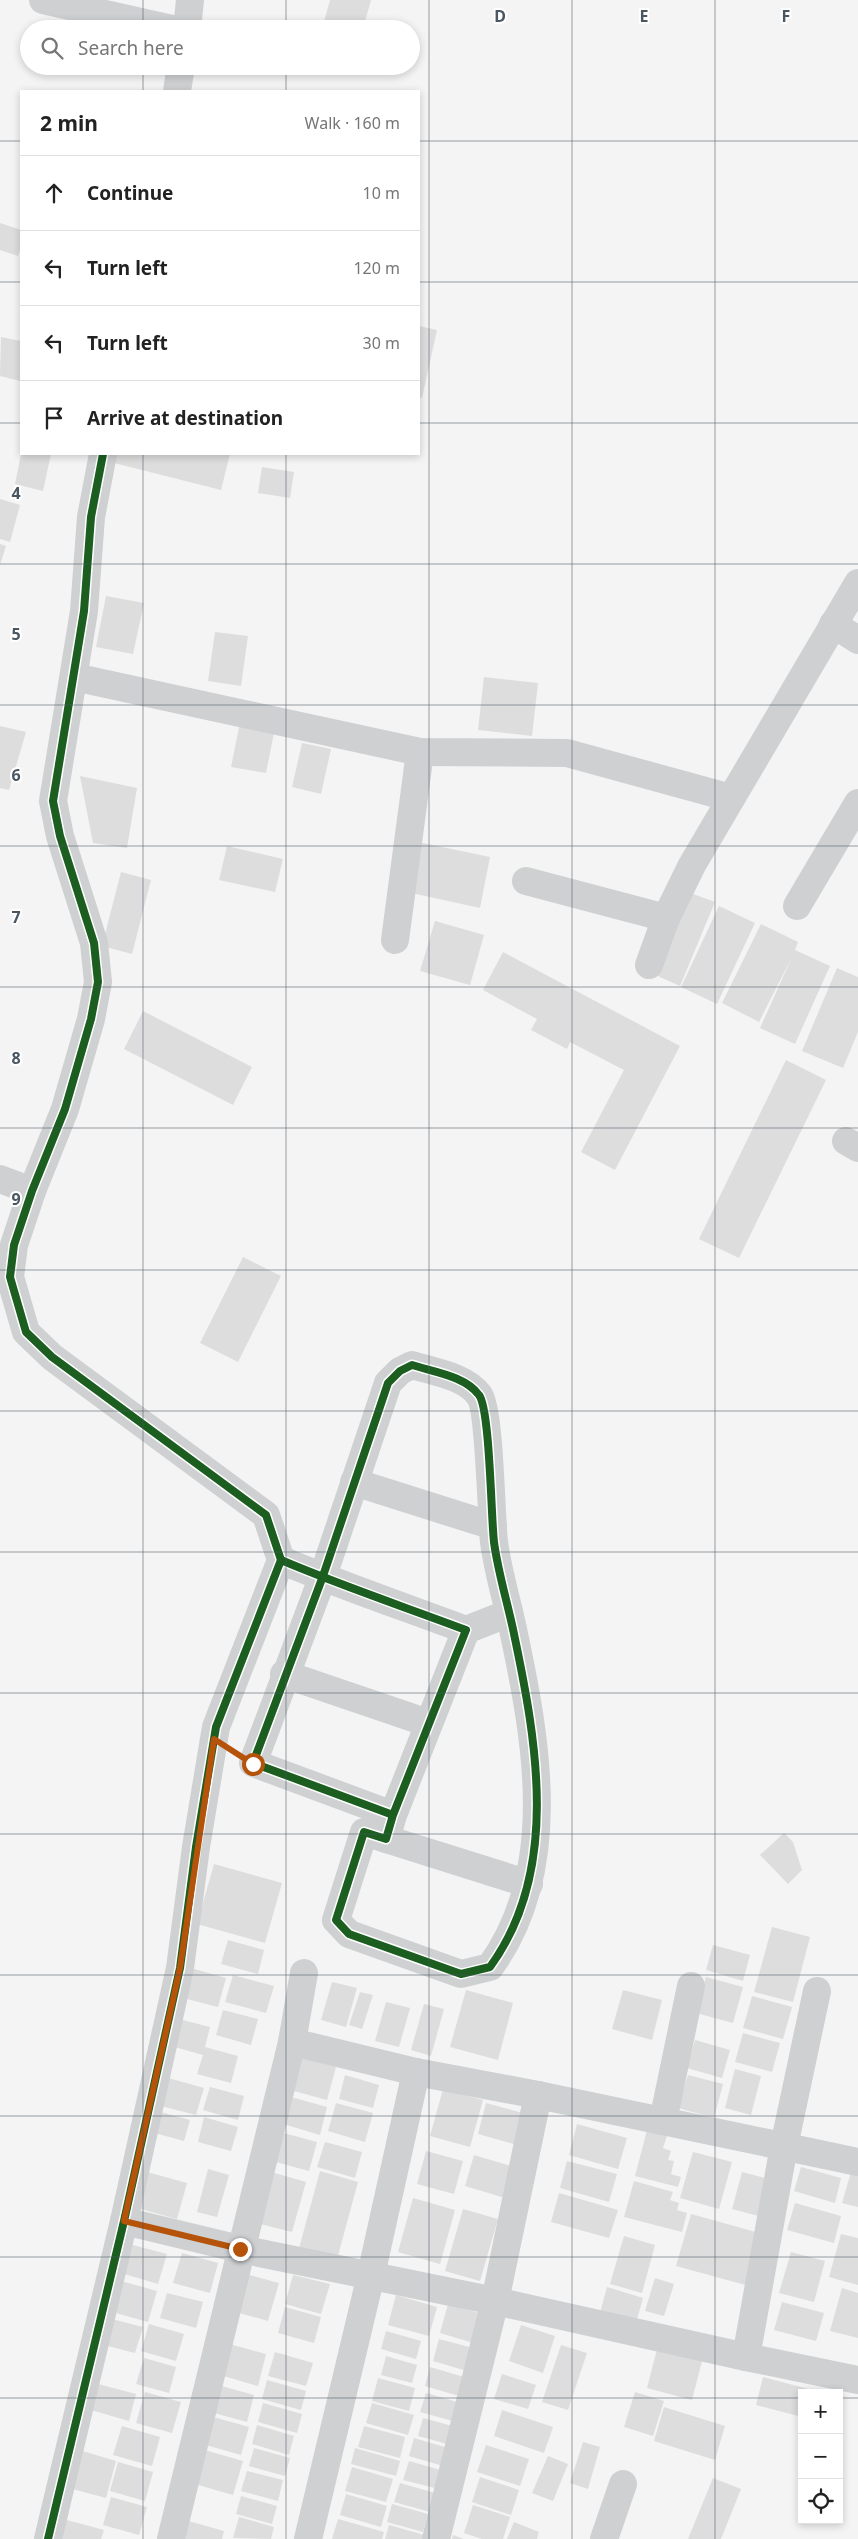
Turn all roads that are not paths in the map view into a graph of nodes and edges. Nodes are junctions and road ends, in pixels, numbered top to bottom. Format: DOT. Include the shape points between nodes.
graph roads {
  1 [pos="43,0"];
  2 [pos="190,0"];
  3 [pos="132,20"];
  4 [pos="188,20"];
  5 [pos="180,75"];
  6 [pos="177,90"];
  7 [pos="103,455"];
  8 [pos="858,583"];
  9 [pos="832,624"];
  10 [pos="858,640"];
  11 [pos="74,677"];
  12 [pos="420,752"];
  13 [pos="731,798"];
  14 [pos="858,803"];
  15 [pos="526,881"];
  16 [pos="797,906"];
  17 [pos="666,918"];
  18 [pos="395,940"];
  19 [pos="649,965"];
  20 [pos="0,1179"];
  21 [pos="32,1191"];
  22 [pos="354,1482"];
  23 [pos="493,1526"];
  24 [pos="281,1560"];
  25 [pos="322,1576"];
  26 [pos="509,1613"];
  27 [pos="466,1630"];
  28 [pos="284,1674"];
  29 [pos="428,1723"];
  30 [pos="214,1739"];
  31 [pos="253,1764"];
  32 [pos="390,1827"];
  33 [pos="529,1884"];
  34 [pos="304,1973"];
  35 [pos="691,1986"];
  36 [pos="817,1991"];
  37 [pos="292,2042"];
  38 [pos="416,2072"];
  39 [pos="538,2096"];
  40 [pos="663,2121"];
  41 [pos="784,2146"];
  42 [pos="858,2162"];
  43 [pos="124,2221"];
  44 [pos="240,2249"];
  45 [pos="371,2275"];
  46 [pos="495,2301"];
  47 [pos="746,2357"];
  48 [pos="858,2380"];
  49 [pos="623,2484"];
  50 [pos="48,2539"];
  51 [pos="171,2539"];
  52 [pos="308,2539"];
  53 [pos="436,2539"];
  54 [pos="604,2539"];
  1 -- 3 [label="street"];
  2 -- 4 [label="street"];
  5 -- 6 [label="street"];
  7 -- 11 [label="street" via="92,517 84,611"];
  8 -- 9 [label="street"];
  9 -- 10 [label="street"];
  9 -- 13 [label="street"];
  11 -- 12 [label="street"];
  11 -- 21 [label="street" via="53,801 60,836 94,943 98,982 91,1019 65,1109"];
  12 -- 13 [label="street" via="567,753"];
  12 -- 18 [label="street"];
  13 -- 17 [label="street"];
  14 -- 16 [label="street"];
  15 -- 17 [label="street"];
  17 -- 19 [label="street"];
  20 -- 21 [label="street"];
  21 -- 24 [label="street" via="14,1245 10,1277 26,1332 52,1357 266,1515"];
  22 -- 23 [label="street"];
  22 -- 23 [label="street" via="388,1383 412,1365 465,1382 481,1396"];
  22 -- 25 [label="street"];
  23 -- 26 [label="street"];
  24 -- 25 [label="street"];
  24 -- 30 [label="street"];
  25 -- 27 [label="street"];
  25 -- 28 [label="street"];
  26 -- 27 [label="street"];
  26 -- 33 [label="street" via="528,1708 536,1776 537,1812"];
  27 -- 29 [label="street"];
  28 -- 29 [label="street"];
  28 -- 31 [label="street"];
  29 -- 32 [label="street"];
  30 -- 31 [label="street"];
  30 -- 43 [label="street" via="180,1968"];
  31 -- 32 [label="street"];
  32 -- 33 [label="street"];
  32 -- 33 [label="street" via="364,1832 336,1920 349,1934 461,1974 490,1968 501,1952"];
  34 -- 37 [label="street"];
  35 -- 40 [label="street"];
  36 -- 41 [label="street"];
  37 -- 38 [label="street"];
  37 -- 44 [label="street"];
  38 -- 39 [label="street"];
  38 -- 45 [label="street"];
  39 -- 40 [label="street"];
  39 -- 46 [label="street"];
  40 -- 41 [label="street"];
  41 -- 42 [label="street"];
  41 -- 47 [label="street"];
  43 -- 44 [label="street"];
  43 -- 50 [label="street"];
  44 -- 45 [label="street"];
  44 -- 51 [label="street"];
  45 -- 46 [label="street"];
  45 -- 52 [label="street"];
  46 -- 47 [label="street"];
  46 -- 53 [label="street"];
  47 -- 48 [label="street"];
  49 -- 54 [label="street"];
}
